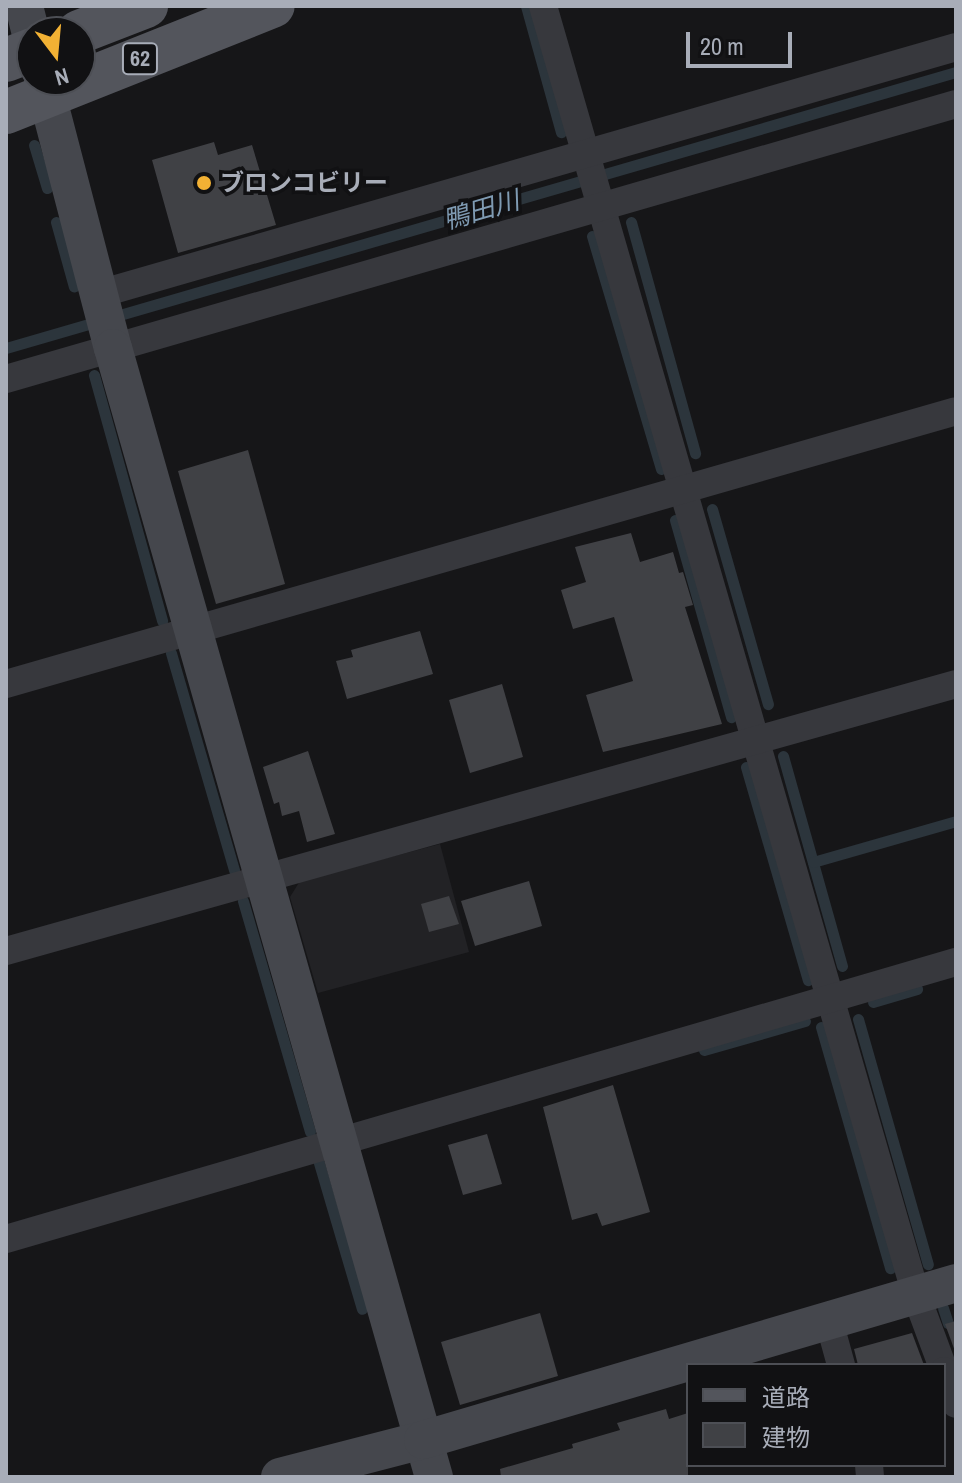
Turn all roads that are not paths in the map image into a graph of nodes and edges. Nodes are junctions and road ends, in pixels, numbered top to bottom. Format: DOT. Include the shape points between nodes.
graph roads {
  1 [pos="146,6"];
  2 [pos="273,6"];
  3 [pos="543,6"];
  4 [pos="96,25"];
  5 [pos="956,47"];
  6 [pos="96,70"];
  7 [pos="32,96"];
  8 [pos="47,96"];
  9 [pos="956,104"];
  10 [pos="6,112"];
  11 [pos="586,158"];
  12 [pos="598,199"];
  13 [pos="105,318"];
  14 [pos="6,379"];
  15 [pos="956,411"];
  16 [pos="683,491"];
  17 [pos="193,631"];
  18 [pos="6,684"];
  19 [pos="956,684"];
  20 [pos="755,743"];
  21 [pos="263,880"];
  22 [pos="6,951"];
  23 [pos="956,962"];
  24 [pos="831,998"];
  25 [pos="337,1141"];
  26 [pos="6,1239"];
  27 [pos="956,1283"];
  28 [pos="916,1295"];
  29 [pos="829,1321"];
  30 [pos="840,1363"];
  31 [pos="941,1363"];
  32 [pos="946,1376"];
  33 [pos="956,1404"];
  34 [pos="423,1440"];
  35 [pos="280,1477"];
  36 [pos="434,1477"];
  1 -- 4 [label="main road, 62"];
  2 -- 6 [label="main road, 62"];
  3 -- 11 [label="street"];
  5 -- 11 [label="street"];
  7 -- 10 [label="main road, 62"];
  8 -- 13 [label="street"];
  9 -- 12 [label="street"];
  11 -- 12 [label="street"];
  11 -- 13 [label="street"];
  12 -- 13 [label="street"];
  12 -- 16 [label="street"];
  13 -- 14 [label="street"];
  13 -- 17 [label="street"];
  15 -- 16 [label="street"];
  16 -- 17 [label="street"];
  16 -- 20 [label="street"];
  17 -- 18 [label="street"];
  17 -- 21 [label="street"];
  19 -- 20 [label="street"];
  20 -- 21 [label="street"];
  20 -- 24 [label="street"];
  21 -- 22 [label="street"];
  21 -- 25 [label="street"];
  23 -- 24 [label="street"];
  24 -- 25 [label="street"];
  24 -- 28 [label="street"];
  25 -- 26 [label="street"];
  25 -- 34 [label="street"];
  27 -- 28 [label="street"];
  28 -- 29 [label="street"];
  28 -- 31 [label="street"];
  29 -- 30 [label="street"];
  29 -- 34 [label="street"];
  32 -- 33 [label="street"];
  34 -- 35 [label="street"];
  34 -- 36 [label="street"];
}
